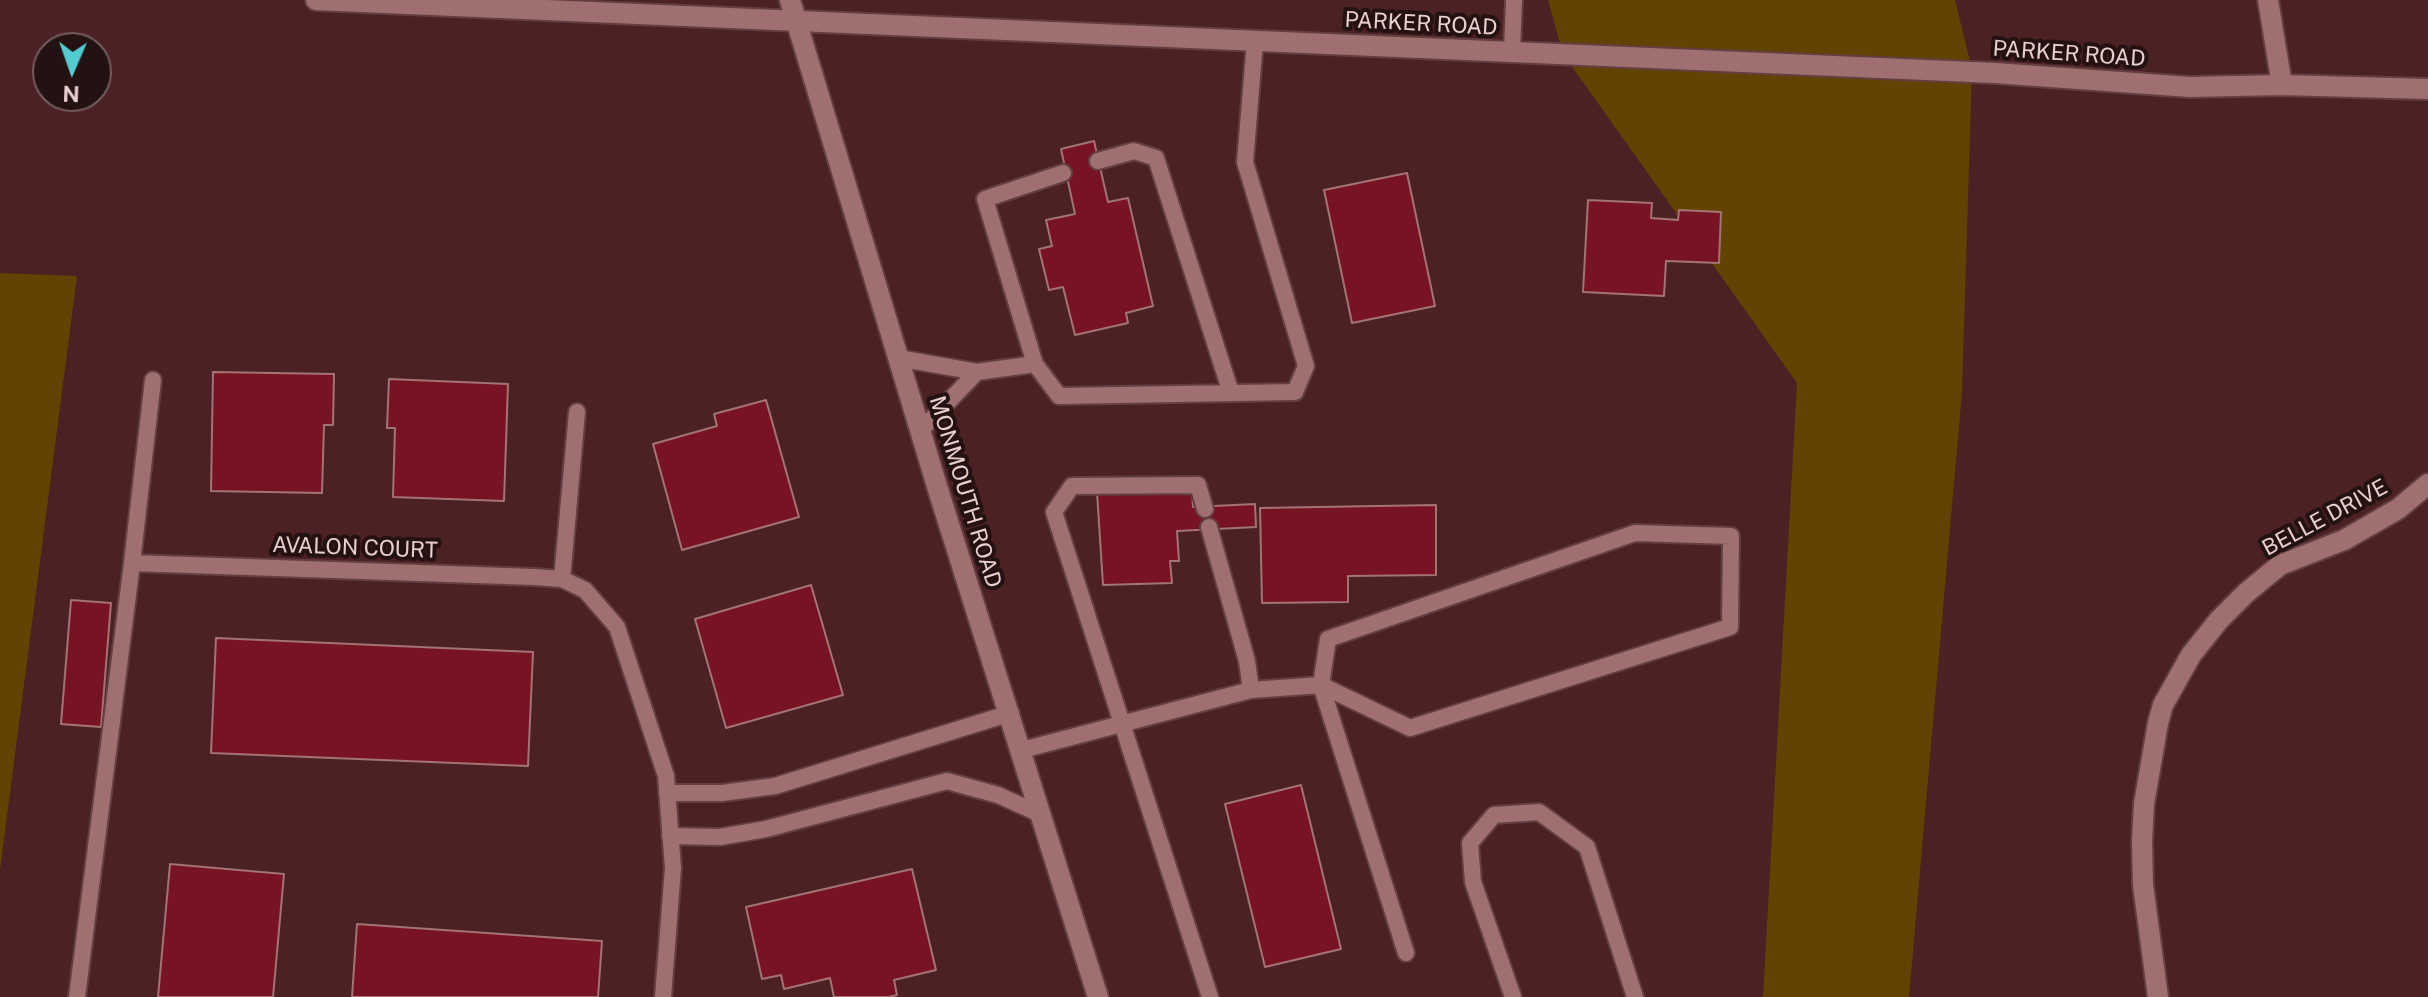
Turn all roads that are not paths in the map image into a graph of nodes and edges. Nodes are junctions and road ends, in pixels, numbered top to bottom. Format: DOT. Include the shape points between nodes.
graph roads {
  1 [pos="316,0"];
  2 [pos="790,0"];
  3 [pos="1514,0"];
  4 [pos="2268,0"];
  5 [pos="796,21"];
  6 [pos="1255,41"];
  7 [pos="1512,52"];
  8 [pos="2282,85"];
  9 [pos="2428,89"];
  10 [pos="1098,161"];
  11 [pos="1063,173"];
  12 [pos="898,358"];
  13 [pos="1035,364"];
  14 [pos="977,372"];
  15 [pos="153,380"];
  16 [pos="1231,393"];
  17 [pos="577,412"];
  18 [pos="920,431"];
  19 [pos="2428,484"];
  20 [pos="1205,509"];
  21 [pos="1209,527"];
  22 [pos="132,563"];
  23 [pos="562,579"];
  24 [pos="1321,685"];
  25 [pos="1251,690"];
  26 [pos="1011,713"];
  27 [pos="1121,724"];
  28 [pos="1022,750"];
  29 [pos="667,793"];
  30 [pos="1040,814"];
  31 [pos="670,836"];
  32 [pos="1406,953"];
  33 [pos="77,997"];
  34 [pos="663,997"];
  35 [pos="1098,997"];
  36 [pos="1210,997"];
  37 [pos="1513,997"];
  38 [pos="1635,997"];
  39 [pos="2158,997"];
  1 -- 5 [label="street, PARKER ROAD"];
  2 -- 5 [label="street, MONMOUTH ROAD"];
  3 -- 7 [label="lane"];
  4 -- 8 [label="street"];
  5 -- 6 [label="street, PARKER ROAD"];
  5 -- 12 [label="street, MONMOUTH ROAD"];
  6 -- 7 [label="street, PARKER ROAD"];
  6 -- 16 [label="lane" via="1245,162 1306,366 1295,392"];
  7 -- 8 [label="street, PARKER ROAD" via="2190,87"];
  8 -- 9 [label="street, PARKER ROAD"];
  10 -- 16 [label="lane" via="1134,151 1156,158"];
  11 -- 13 [label="lane" via="985,199"];
  12 -- 14 [label="lane"];
  12 -- 18 [label="street, MONMOUTH ROAD"];
  13 -- 14 [label="lane"];
  13 -- 16 [label="lane" via="1059,396"];
  14 -- 18 [label="lane"];
  15 -- 22 [label="lane"];
  17 -- 23 [label="lane"];
  18 -- 26 [label="street, MONMOUTH ROAD"];
  19 -- 39 [label="street, BELLE DRIVE" via="2398,509 2344,540 2280,565 2246,593 2191,655 2163,705 2142,841"];
  20 -- 27 [label="lane" via="1198,485 1072,486 1054,512"];
  21 -- 25 [label="lane"];
  22 -- 23 [label="lane, AVALON COURT"];
  22 -- 33 [label="lane"];
  23 -- 29 [label="lane" via="585,590 617,627"];
  24 -- 24 [label="lane" via="1410,728 1730,627 1731,536 1635,533 1328,639"];
  24 -- 25 [label="lane"];
  24 -- 32 [label="lane"];
  25 -- 27 [label="lane"];
  26 -- 28 [label="street, MONMOUTH ROAD"];
  26 -- 29 [label="lane" via="775,786"];
  27 -- 28 [label="lane"];
  27 -- 36 [label="lane"];
  28 -- 30 [label="street, MONMOUTH ROAD"];
  29 -- 31 [label="lane"];
  30 -- 31 [label="lane" via="947,781 766,829 720,837"];
  30 -- 35 [label="street, MONMOUTH ROAD"];
  31 -- 34 [label="lane" via="673,868"];
  37 -- 38 [label="lane" via="1473,882 1470,843 1494,815 1539,812 1587,847"];
}
